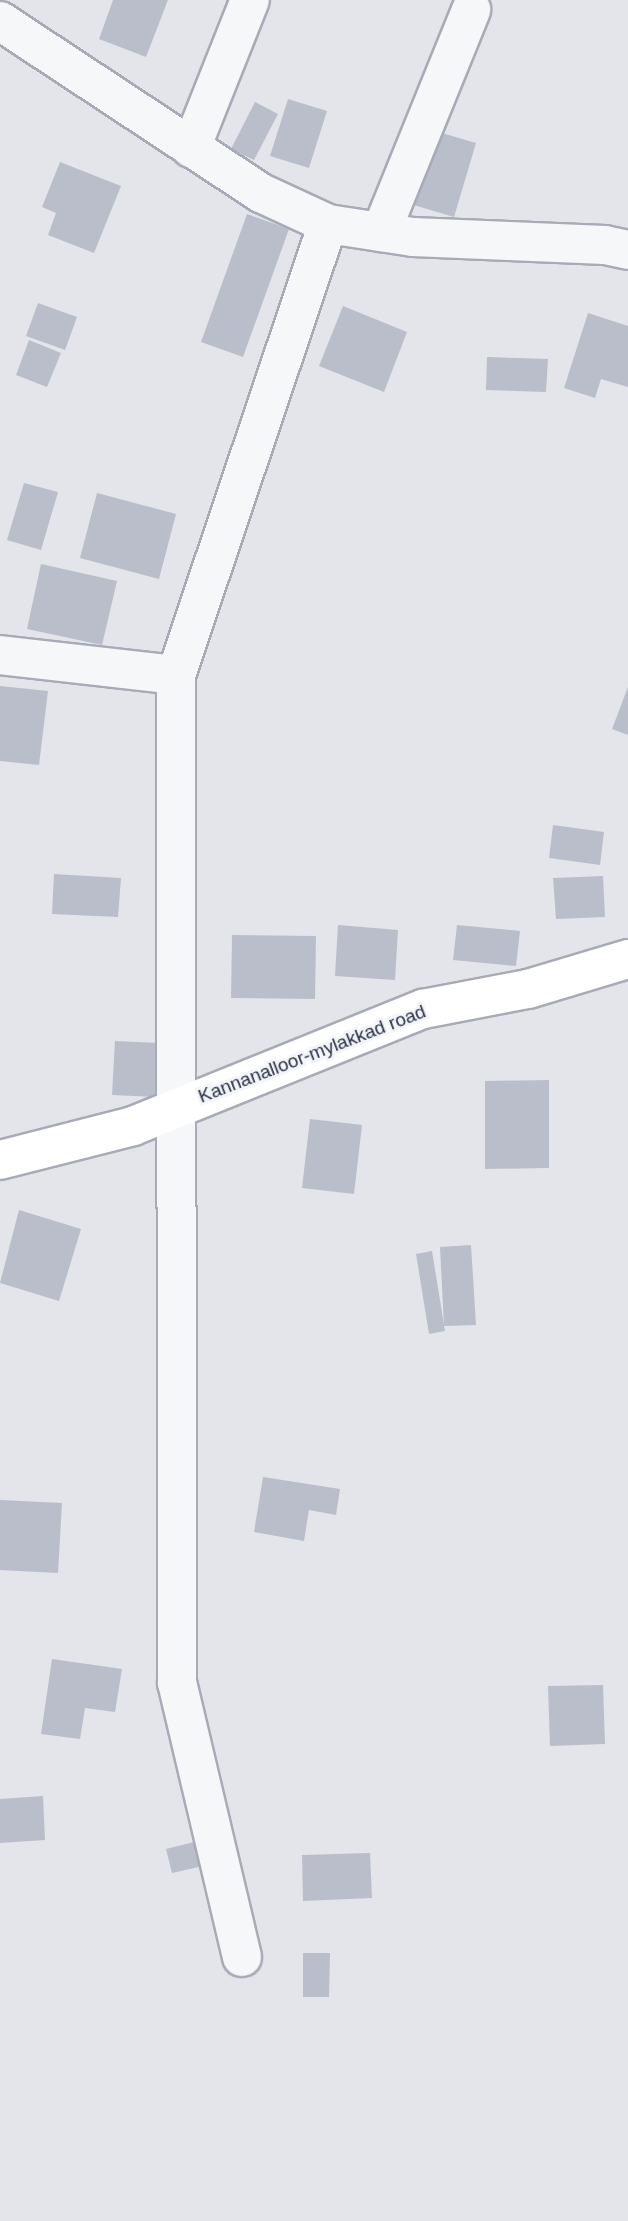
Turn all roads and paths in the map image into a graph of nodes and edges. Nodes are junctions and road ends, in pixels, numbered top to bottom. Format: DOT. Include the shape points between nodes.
graph roads {
  1 [pos="250,0"];
  2 [pos="471,10"];
  3 [pos="0,21"];
  4 [pos="191,148"];
  5 [pos="328,224"];
  6 [pos="381,232"];
  7 [pos="628,250"];
  8 [pos="0,655"];
  9 [pos="176,675"];
  10 [pos="628,959"];
  11 [pos="177,1107"];
  12 [pos="0,1160"];
  13 [pos="242,1957"];
  1 -- 4 [label="street"];
  2 -- 6 [label="street"];
  3 -- 4 [label="street"];
  4 -- 5 [label="street" via="261,193"];
  5 -- 6 [label="street"];
  5 -- 9 [label="street"];
  6 -- 7 [label="street" via="605,244"];
  8 -- 9 [label="street"];
  9 -- 11 [label="street"];
  10 -- 11 [label="main road, Kannanalloor-mylakkad road" via="528,989 423,1009"];
  11 -- 12 [label="main road, Kannanalloor-mylakkad road" via="133,1126"];
  11 -- 13 [label="street" via="177,1683"];
}
